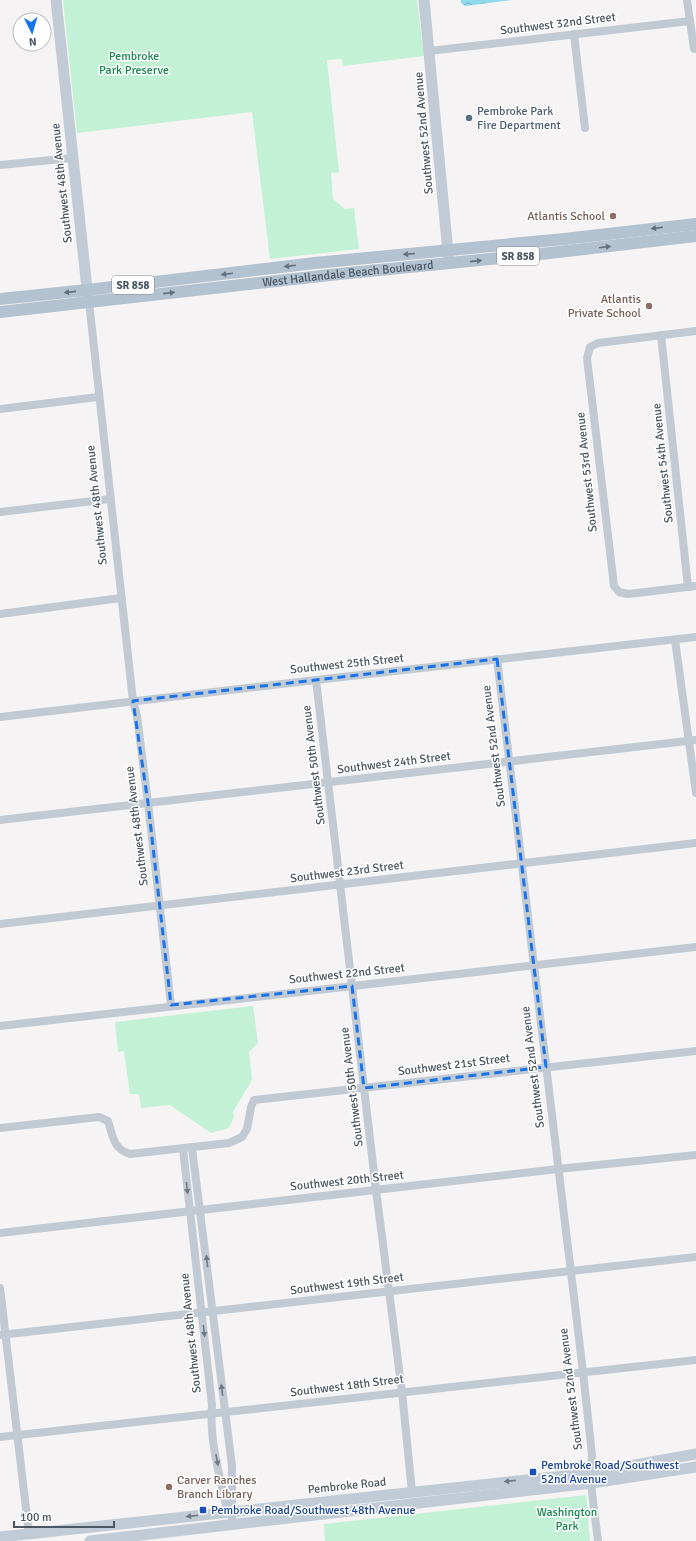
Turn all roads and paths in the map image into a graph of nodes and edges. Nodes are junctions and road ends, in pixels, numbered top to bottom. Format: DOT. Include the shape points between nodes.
graph roads {
  1 [pos="56,0"];
  2 [pos="424,0"];
  3 [pos="688,0"];
  4 [pos="690,21"];
  5 [pos="574,34"];
  6 [pos="695,49"];
  7 [pos="429,51"];
  8 [pos="585,128"];
  9 [pos="73,158"];
  10 [pos="0,165"];
  11 [pos="696,224"];
  12 [pos="696,236"];
  13 [pos="448,250"];
  14 [pos="316,263"];
  15 [pos="449,263"];
  16 [pos="339,274"];
  17 [pos="88,296"];
  18 [pos="0,299"];
  19 [pos="0,312"];
  20 [pos="696,331"];
  21 [pos="661,336"];
  22 [pos="98,397"];
  23 [pos="0,408"];
  24 [pos="110,499"];
  25 [pos="0,512"];
  26 [pos="692,587"];
  27 [pos="121,598"];
  28 [pos="0,614"];
  29 [pos="696,637"];
  30 [pos="675,640"];
  31 [pos="497,659"];
  32 [pos="316,680"];
  33 [pos="133,701"];
  34 [pos="0,717"];
  35 [pos="693,740"];
  36 [pos="509,762"];
  37 [pos="329,783"];
  38 [pos="696,793"];
  39 [pos="148,803"];
  40 [pos="0,820"];
  41 [pos="696,843"];
  42 [pos="522,863"];
  43 [pos="341,885"];
  44 [pos="160,906"];
  45 [pos="0,924"];
  46 [pos="696,947"];
  47 [pos="533,965"];
  48 [pos="352,986"];
  49 [pos="172,1005"];
  50 [pos="0,1026"];
  51 [pos="696,1051"];
  52 [pos="546,1067"];
  53 [pos="364,1088"];
  54 [pos="0,1128"];
  55 [pos="192,1148"];
  56 [pos="183,1149"];
  57 [pos="696,1155"];
  58 [pos="558,1169"];
  59 [pos="376,1190"];
  60 [pos="201,1210"];
  61 [pos="190,1211"];
  62 [pos="0,1232"];
  63 [pos="696,1257"];
  64 [pos="570,1271"];
  65 [pos="0,1288"];
  66 [pos="389,1292"];
  67 [pos="212,1312"];
  68 [pos="202,1313"];
  69 [pos="3,1335"];
  70 [pos="696,1360"];
  71 [pos="583,1372"];
  72 [pos="402,1392"];
  73 [pos="225,1413"];
  74 [pos="211,1414"];
  75 [pos="17,1435"];
  76 [pos="0,1437"];
  77 [pos="696,1454"];
  78 [pos="696,1467"];
  79 [pos="591,1478"];
  80 [pos="482,1484"];
  81 [pos="412,1492"];
  82 [pos="422,1502"];
  83 [pos="230,1512"];
  84 [pos="336,1512"];
  85 [pos="141,1522"];
  86 [pos="234,1524"];
  87 [pos="0,1537"];
  88 [pos="24,1538"];
  89 [pos="51,1541"];
  90 [pos="91,1541"];
  91 [pos="598,1541"];
  1 -- 9 [label="main road, Southwest 48th Avenue"];
  2 -- 7 [label="main road, Southwest 52nd Avenue"];
  3 -- 4 [label="street"];
  4 -- 5 [label="street, Southwest 32nd Street"];
  4 -- 6 [label="street"];
  5 -- 7 [label="street, Southwest 32nd Street"];
  5 -- 8 [label="street"];
  7 -- 13 [label="main road, Southwest 52nd Avenue"];
  9 -- 10 [label="street"];
  9 -- 17 [label="main road, Southwest 48th Avenue"];
  11 -- 13 [label="main road, West Hallandale Beach Boulevard / SR 858, one-way"];
  15 -- 12 [label="main road, West Hallandale Beach Boulevard / SR 858, one-way"];
  13 -- 14 [label="main road, West Hallandale Beach Boulevard / SR 858, one-way"];
  13 -- 15 [label="main road, Southwest 52nd Avenue"];
  14 -- 16 [label="main road"];
  14 -- 17 [label="main road, West Hallandale Beach Boulevard / SR 858, one-way"];
  15 -- 16 [label="main road, West Hallandale Beach Boulevard / SR 858"];
  17 -- 16 [label="main road, West Hallandale Beach Boulevard / SR 858, one-way"];
  17 -- 18 [label="main road, West Hallandale Beach Boulevard / SR 858, one-way"];
  17 -- 19 [label="main road, West Hallandale Beach Boulevard / SR 858"];
  17 -- 22 [label="street, Southwest 48th Avenue"];
  20 -- 21 [label="street"];
  21 -- 26 [label="street, Southwest 54th Avenue"];
  21 -- 26 [label="street, Southwest 53rd Avenue" via="598,343 590,347 587,358 612,580 619,592 628,594"];
  22 -- 23 [label="street"];
  22 -- 24 [label="street, Southwest 48th Avenue"];
  24 -- 25 [label="street"];
  24 -- 27 [label="street, Southwest 48th Avenue"];
  27 -- 28 [label="street"];
  27 -- 33 [label="street, Southwest 48th Avenue"];
  29 -- 30 [label="street, Southwest 25th Street"];
  30 -- 31 [label="street, Southwest 25th Street"];
  30 -- 35 [label="street"];
  31 -- 32 [label="street, Southwest 25th Street"];
  31 -- 36 [label="street, Southwest 52nd Avenue"];
  32 -- 33 [label="street, Southwest 25th Street"];
  32 -- 37 [label="street, Southwest 50th Avenue"];
  33 -- 34 [label="street, Southwest 25th Street"];
  33 -- 39 [label="street, Southwest 48th Avenue"];
  35 -- 36 [label="street, Southwest 24th Street"];
  35 -- 38 [label="street"];
  36 -- 37 [label="street, Southwest 24th Street"];
  36 -- 42 [label="street, Southwest 52nd Avenue"];
  37 -- 39 [label="street, Southwest 24th Street"];
  37 -- 43 [label="street, Southwest 50th Avenue"];
  39 -- 40 [label="street, Southwest 24th Street"];
  39 -- 44 [label="street, Southwest 48th Avenue"];
  41 -- 42 [label="street, Southwest 23rd Street"];
  42 -- 43 [label="street, Southwest 23rd Street"];
  42 -- 47 [label="street, Southwest 52nd Avenue"];
  43 -- 44 [label="street, Southwest 23rd Street"];
  43 -- 48 [label="street, Southwest 50th Avenue"];
  44 -- 45 [label="street, Southwest 23rd Street"];
  44 -- 49 [label="street, Southwest 48th Avenue"];
  46 -- 47 [label="street, Southwest 22nd Street"];
  47 -- 48 [label="street, Southwest 22nd Street"];
  47 -- 52 [label="street, Southwest 52nd Avenue"];
  48 -- 49 [label="street, Southwest 22nd Street"];
  48 -- 53 [label="street, Southwest 50th Avenue"];
  49 -- 50 [label="street, Southwest 22nd Street"];
  51 -- 52 [label="street, Southwest 21st Street"];
  52 -- 53 [label="street, Southwest 21st Street"];
  52 -- 58 [label="street, Southwest 52nd Avenue"];
  53 -- 55 [label="street, Southwest 21st Street" via="254,1100 242,1137 229,1143"];
  53 -- 59 [label="street, Southwest 50th Avenue"];
  54 -- 56 [label="street" via="99,1118 108,1121 116,1146 122,1152 130,1154"];
  55 -- 56 [label="street"];
  55 -- 60 [label="street, Southwest 48th Avenue"];
  56 -- 61 [label="street, Southwest 48th Avenue, one-way"];
  57 -- 58 [label="street, Southwest 20th Street"];
  58 -- 59 [label="street, Southwest 20th Street"];
  58 -- 64 [label="street, Southwest 52nd Avenue"];
  59 -- 60 [label="street, Southwest 20th Street"];
  59 -- 66 [label="street, Southwest 50th Avenue"];
  60 -- 61 [label="street, Southwest 20th Street"];
  67 -- 60 [label="street, Southwest 48th Avenue, one-way"];
  61 -- 62 [label="street, Southwest 20th Street"];
  61 -- 68 [label="street, Southwest 48th Avenue"];
  63 -- 64 [label="street, Southwest 19th Street"];
  64 -- 66 [label="street, Southwest 19th Street"];
  64 -- 71 [label="street, Southwest 52nd Avenue"];
  65 -- 69 [label="street"];
  66 -- 67 [label="street, Southwest 19th Street"];
  66 -- 72 [label="street, Southwest 50th Avenue"];
  67 -- 68 [label="street, Southwest 19th Street"];
  73 -- 67 [label="street, Southwest 48th Avenue, one-way"];
  68 -- 69 [label="street, Southwest 19th Street"];
  68 -- 74 [label="street, Southwest 48th Avenue, one-way"];
  69 -- 75 [label="street"];
  70 -- 71 [label="street, Southwest 18th Street"];
  71 -- 72 [label="street, Southwest 18th Street"];
  71 -- 79 [label="street, Southwest 52nd Avenue" via="592,1455"];
  72 -- 73 [label="street, Southwest 18th Street"];
  72 -- 81 [label="street, Southwest 50th Avenue"];
  73 -- 74 [label="street, Southwest 18th Street"];
  73 -- 83 [label="street, Southwest 48th Avenue" via="232,1466"];
  74 -- 75 [label="street, Southwest 18th Street"];
  74 -- 83 [label="street, Southwest 48th Avenue, one-way" via="215,1451 226,1505"];
  75 -- 76 [label="street, Southwest 18th Street"];
  75 -- 88 [label="street"];
  77 -- 79 [label="main road, Pembroke Road"];
  78 -- 79 [label="main road, Pembroke Road"];
  79 -- 80 [label="main road, Pembroke Road, one-way"];
  79 -- 82 [label="main road, Pembroke Road"];
  79 -- 91 [label="street, Southwest 52nd Avenue"];
  80 -- 81 [label="main road, Pembroke Road"];
  80 -- 82 [label="main road" via="465,1492 432,1496"];
  81 -- 83 [label="main road, Pembroke Road"];
  81 -- 84 [label="main road" via="399,1500 349,1506"];
  82 -- 84 [label="main road, Pembroke Road"];
  83 -- 85 [label="main road, Pembroke Road, one-way"];
  83 -- 86 [label="street, Southwest 48th Avenue"];
  84 -- 86 [label="main road, Pembroke Road"];
  85 -- 88 [label="main road, Pembroke Road"];
  85 -- 89 [label="main road" via="100,1532 54,1538"];
  86 -- 90 [label="main road, Pembroke Road"];
  87 -- 88 [label="main road, Pembroke Road"];
}
